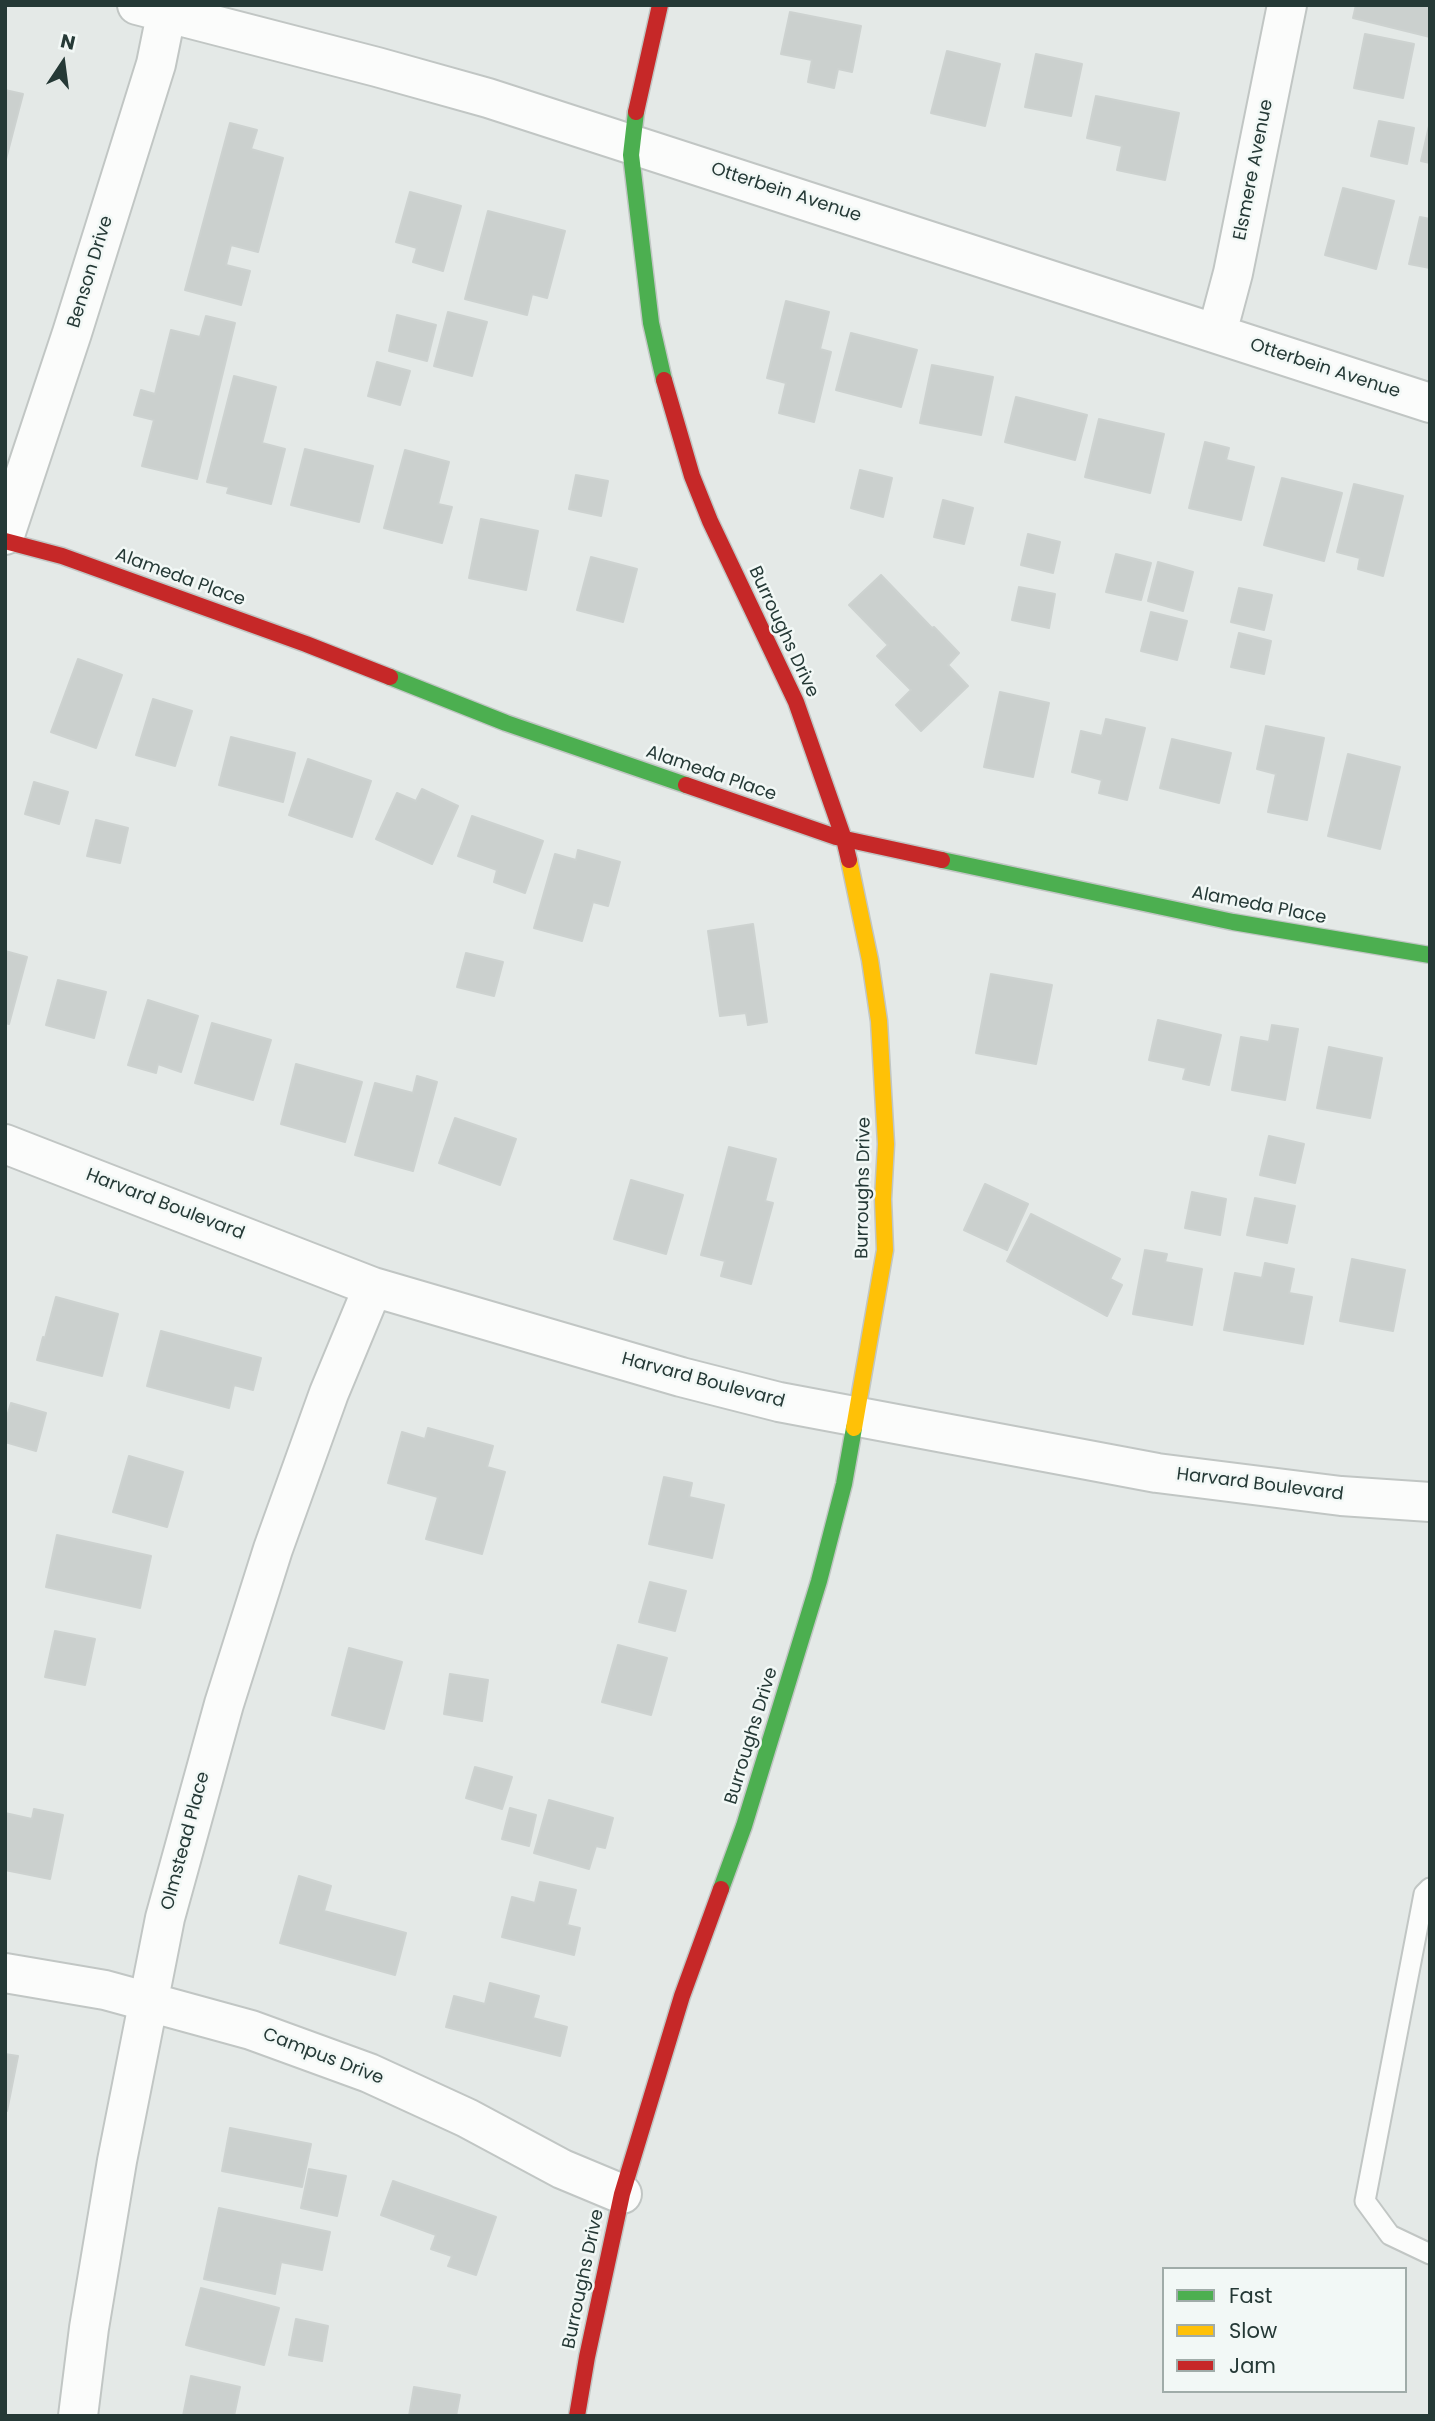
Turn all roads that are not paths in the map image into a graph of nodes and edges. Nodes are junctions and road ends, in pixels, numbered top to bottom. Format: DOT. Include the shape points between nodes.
graph roads {
  1 [pos="660,5"];
  2 [pos="1287,5"];
  3 [pos="157,8"];
  4 [pos="632,143"];
  5 [pos="1217,333"];
  6 [pos="1430,403"];
  7 [pos="5,535"];
  8 [pos="5,541"];
  9 [pos="844,838"];
  10 [pos="1430,955"];
  11 [pos="5,1144"];
  12 [pos="373,1287"];
  13 [pos="856,1417"];
  14 [pos="1430,1502"];
  15 [pos="1430,1888"];
  16 [pos="5,1973"];
  17 [pos="149,2001"];
  18 [pos="622,2194"];
  19 [pos="1430,2254"];
  20 [pos="78,2416"];
  21 [pos="577,2416"];
  1 -- 4 [label="street, Burroughs Drive"];
  2 -- 5 [label="street, Elsmere Avenue"];
  3 -- 4 [label="street, Otterbein Avenue" via="390,70"];
  3 -- 7 [label="street, Benson Drive" via="148,90"];
  4 -- 5 [label="street, Otterbein Avenue"];
  4 -- 9 [label="street, Burroughs Drive" via="651,323 668,400 710,521 796,702"];
  5 -- 6 [label="street, Otterbein Avenue"];
  8 -- 9 [label="street, Alameda Place" via="62,556 306,644 506,723"];
  9 -- 10 [label="street, Alameda Place" via="1233,922"];
  9 -- 13 [label="street, Burroughs Drive" via="879,1021 886,1144 885,1251"];
  11 -- 12 [label="street, Harvard Boulevard"];
  12 -- 13 [label="street, Harvard Boulevard" via="681,1377"];
  12 -- 17 [label="street, Olmstead Place" via="324,1406 228,1691 165,1918"];
  13 -- 14 [label="street, Harvard Boulevard" via="1157,1473"];
  13 -- 18 [label="street, Burroughs Drive" via="820,1581 744,1826 682,1996"];
  15 -- 19 [label="lane" via="1424,1894 1365,2201 1390,2235"];
  16 -- 17 [label="street, Campus Drive"];
  17 -- 18 [label="street, Campus Drive" via="251,2030 369,2073"];
  17 -- 20 [label="street, Olmstead Place" via="115,2174"];
  18 -- 21 [label="street, Burroughs Drive"];
}
